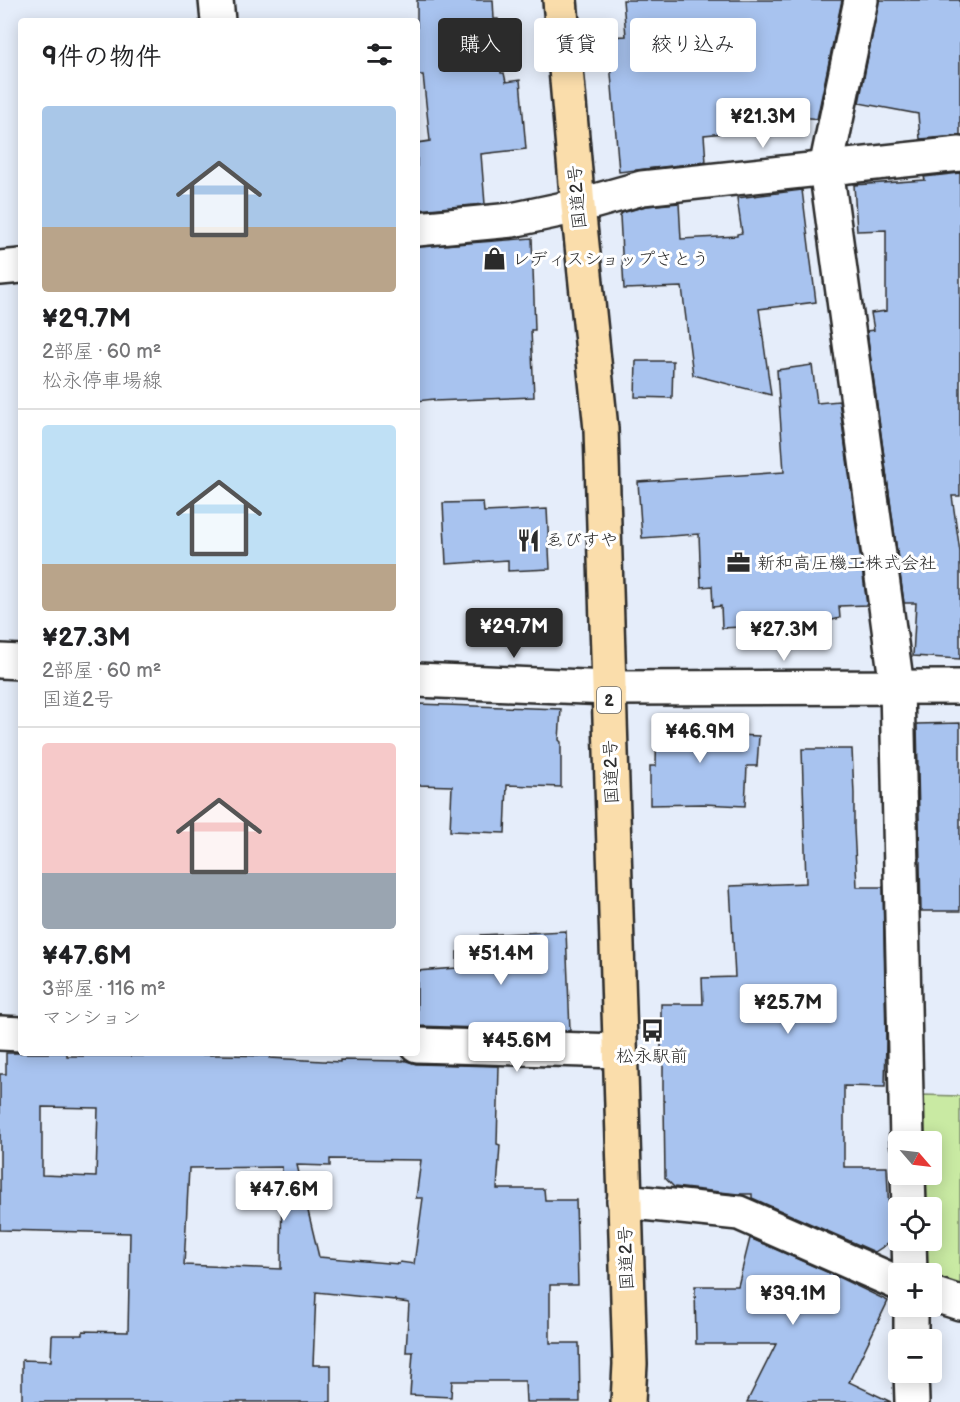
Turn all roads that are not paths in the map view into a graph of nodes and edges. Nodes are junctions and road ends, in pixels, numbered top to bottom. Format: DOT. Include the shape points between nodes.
graph roads {
  1 [pos="216,0"];
  2 [pos="560,0"];
  3 [pos="861,0"];
  4 [pos="218,18"];
  5 [pos="960,154"];
  6 [pos="826,168"];
  7 [pos="578,206"];
  8 [pos="420,229"];
  9 [pos="18,266"];
  10 [pos="0,268"];
  11 [pos="0,661"];
  12 [pos="18,662"];
  13 [pos="420,680"];
  14 [pos="897,687"];
  15 [pos="960,687"];
  16 [pos="609,688"];
  17 [pos="0,1033"];
  18 [pos="18,1034"];
  19 [pos="420,1045"];
  20 [pos="619,1051"];
  21 [pos="907,1131"];
  22 [pos="624,1201"];
  23 [pos="888,1279"];
  24 [pos="942,1297"];
  25 [pos="960,1303"];
  26 [pos="911,1383"];
  27 [pos="628,1402"];
  28 [pos="912,1402"];
  1 -- 4 [label="street"];
  2 -- 7 [label="highway, 国道2号 / 2"];
  3 -- 6 [label="street"];
  5 -- 6 [label="street"];
  6 -- 7 [label="street" via="642,188"];
  6 -- 14 [label="street"];
  7 -- 8 [label="street" via="512,220"];
  7 -- 16 [label="highway, 国道2号 / 2" via="601,429"];
  9 -- 10 [label="street"];
  11 -- 12 [label="street"];
  13 -- 16 [label="street"];
  14 -- 15 [label="street"];
  14 -- 16 [label="street"];
  14 -- 21 [label="street"];
  16 -- 20 [label="highway, 国道2号 / 2"];
  17 -- 18 [label="street"];
  19 -- 20 [label="street"];
  20 -- 22 [label="highway, 国道2号 / 2"];
  22 -- 23 [label="street" via="740,1213"];
  22 -- 27 [label="highway, 国道2号 / 2"];
  24 -- 25 [label="street"];
  26 -- 28 [label="street"];
}
